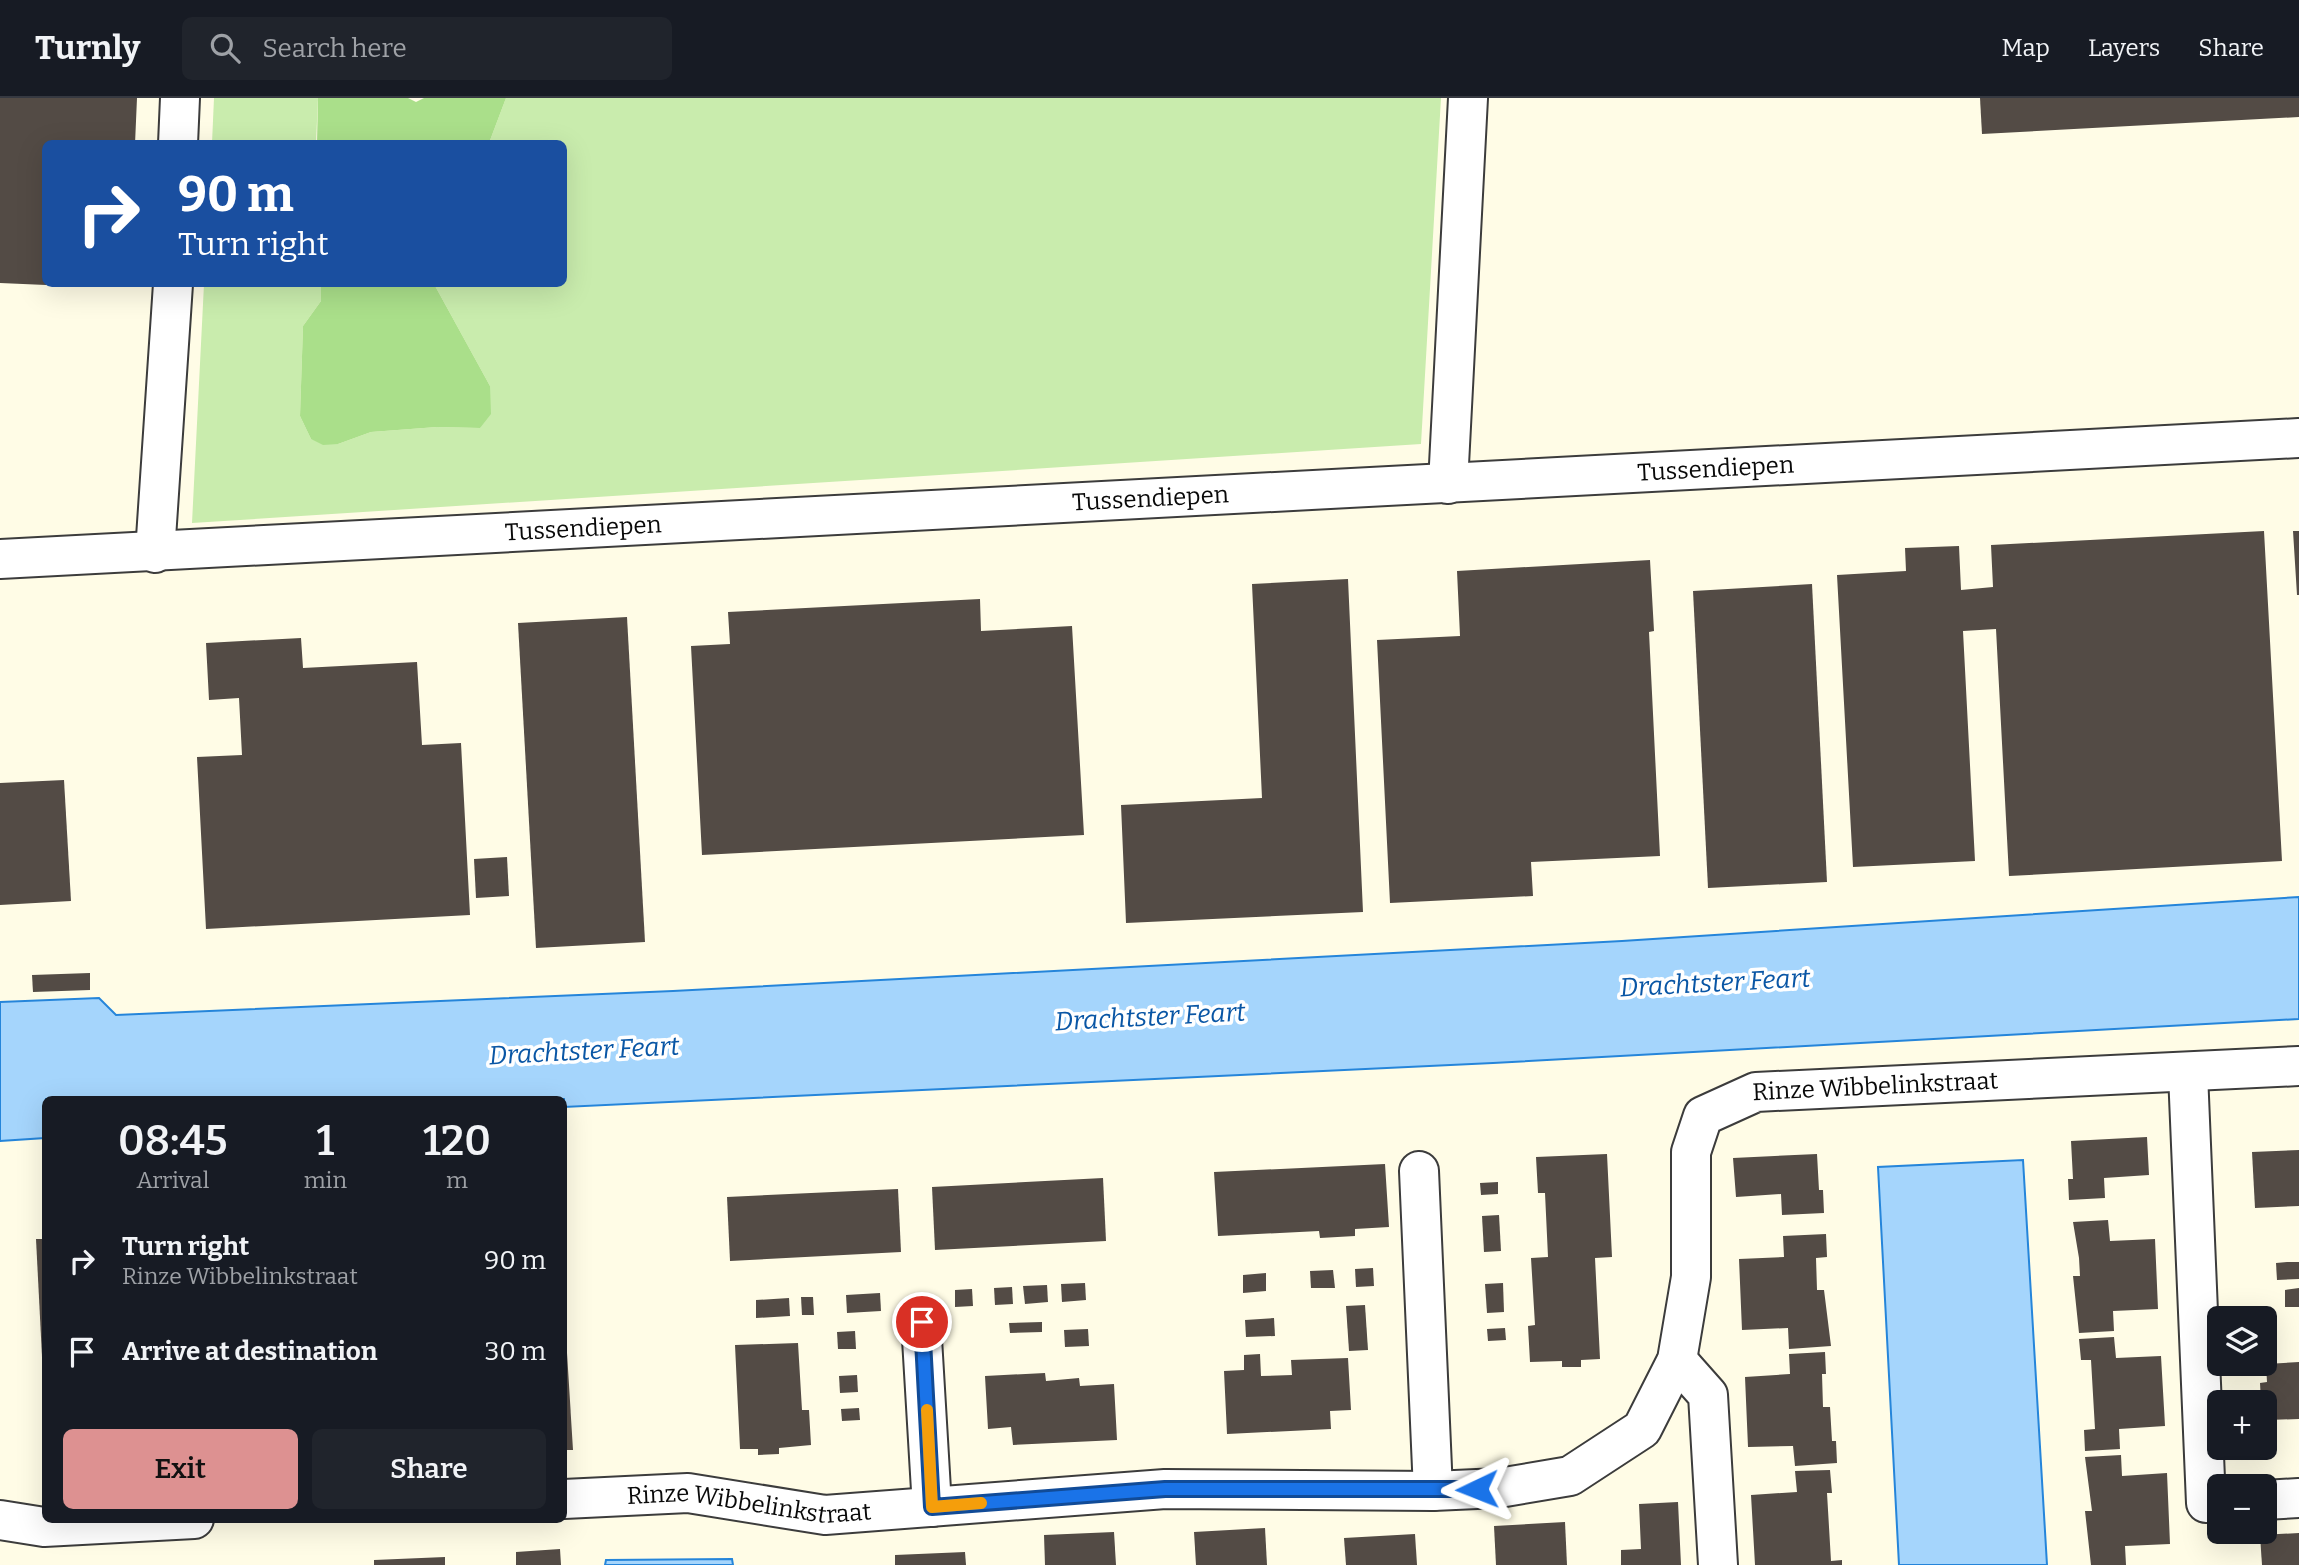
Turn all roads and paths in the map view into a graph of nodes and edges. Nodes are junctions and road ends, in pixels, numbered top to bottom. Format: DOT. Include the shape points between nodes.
graph roads {
  1 [pos="180,98"];
  2 [pos="1468,98"];
  3 [pos="178,140"];
  4 [pos="173,287"];
  5 [pos="2299,438"];
  6 [pos="1448,484"];
  7 [pos="155,553"];
  8 [pos="0,559"];
  9 [pos="2299,1066"];
  10 [pos="2188,1073"];
  11 [pos="1419,1171"];
  12 [pos="922,1322"];
  13 [pos="1677,1360"];
  14 [pos="1433,1490"];
  15 [pos="2299,1498"];
  16 [pos="567,1499"];
  17 [pos="2277,1499"];
  18 [pos="2207,1503"];
  19 [pos="932,1507"];
  20 [pos="0,1520"];
  21 [pos="119,1523"];
  22 [pos="1718,1565"];
  1 -- 3 [label="street"];
  2 -- 6 [label="street"];
  4 -- 7 [label="street"];
  5 -- 6 [label="street, Tussendiepen"];
  6 -- 7 [label="street, Tussendiepen"];
  7 -- 8 [label="street, Tussendiepen"];
  9 -- 10 [label="street, Rinze Wibbelinkstraat"];
  10 -- 13 [label="street, Rinze Wibbelinkstraat" via="1756,1092 1703,1116 1691,1152 1691,1277"];
  10 -- 18 [label="street"];
  11 -- 14 [label="street"];
  12 -- 19 [label="street"];
  13 -- 14 [label="street, Rinze Wibbelinkstraat" via="1642,1429 1570,1476 1499,1488"];
  13 -- 22 [label="street" via="1708,1395"];
  14 -- 19 [label="street, Rinze Wibbelinkstraat" via="1165,1489"];
  15 -- 17 [label="street"];
  16 -- 19 [label="street, Rinze Wibbelinkstraat" via="688,1493 825,1516"];
  20 -- 21 [label="street" via="44,1527"];
}
